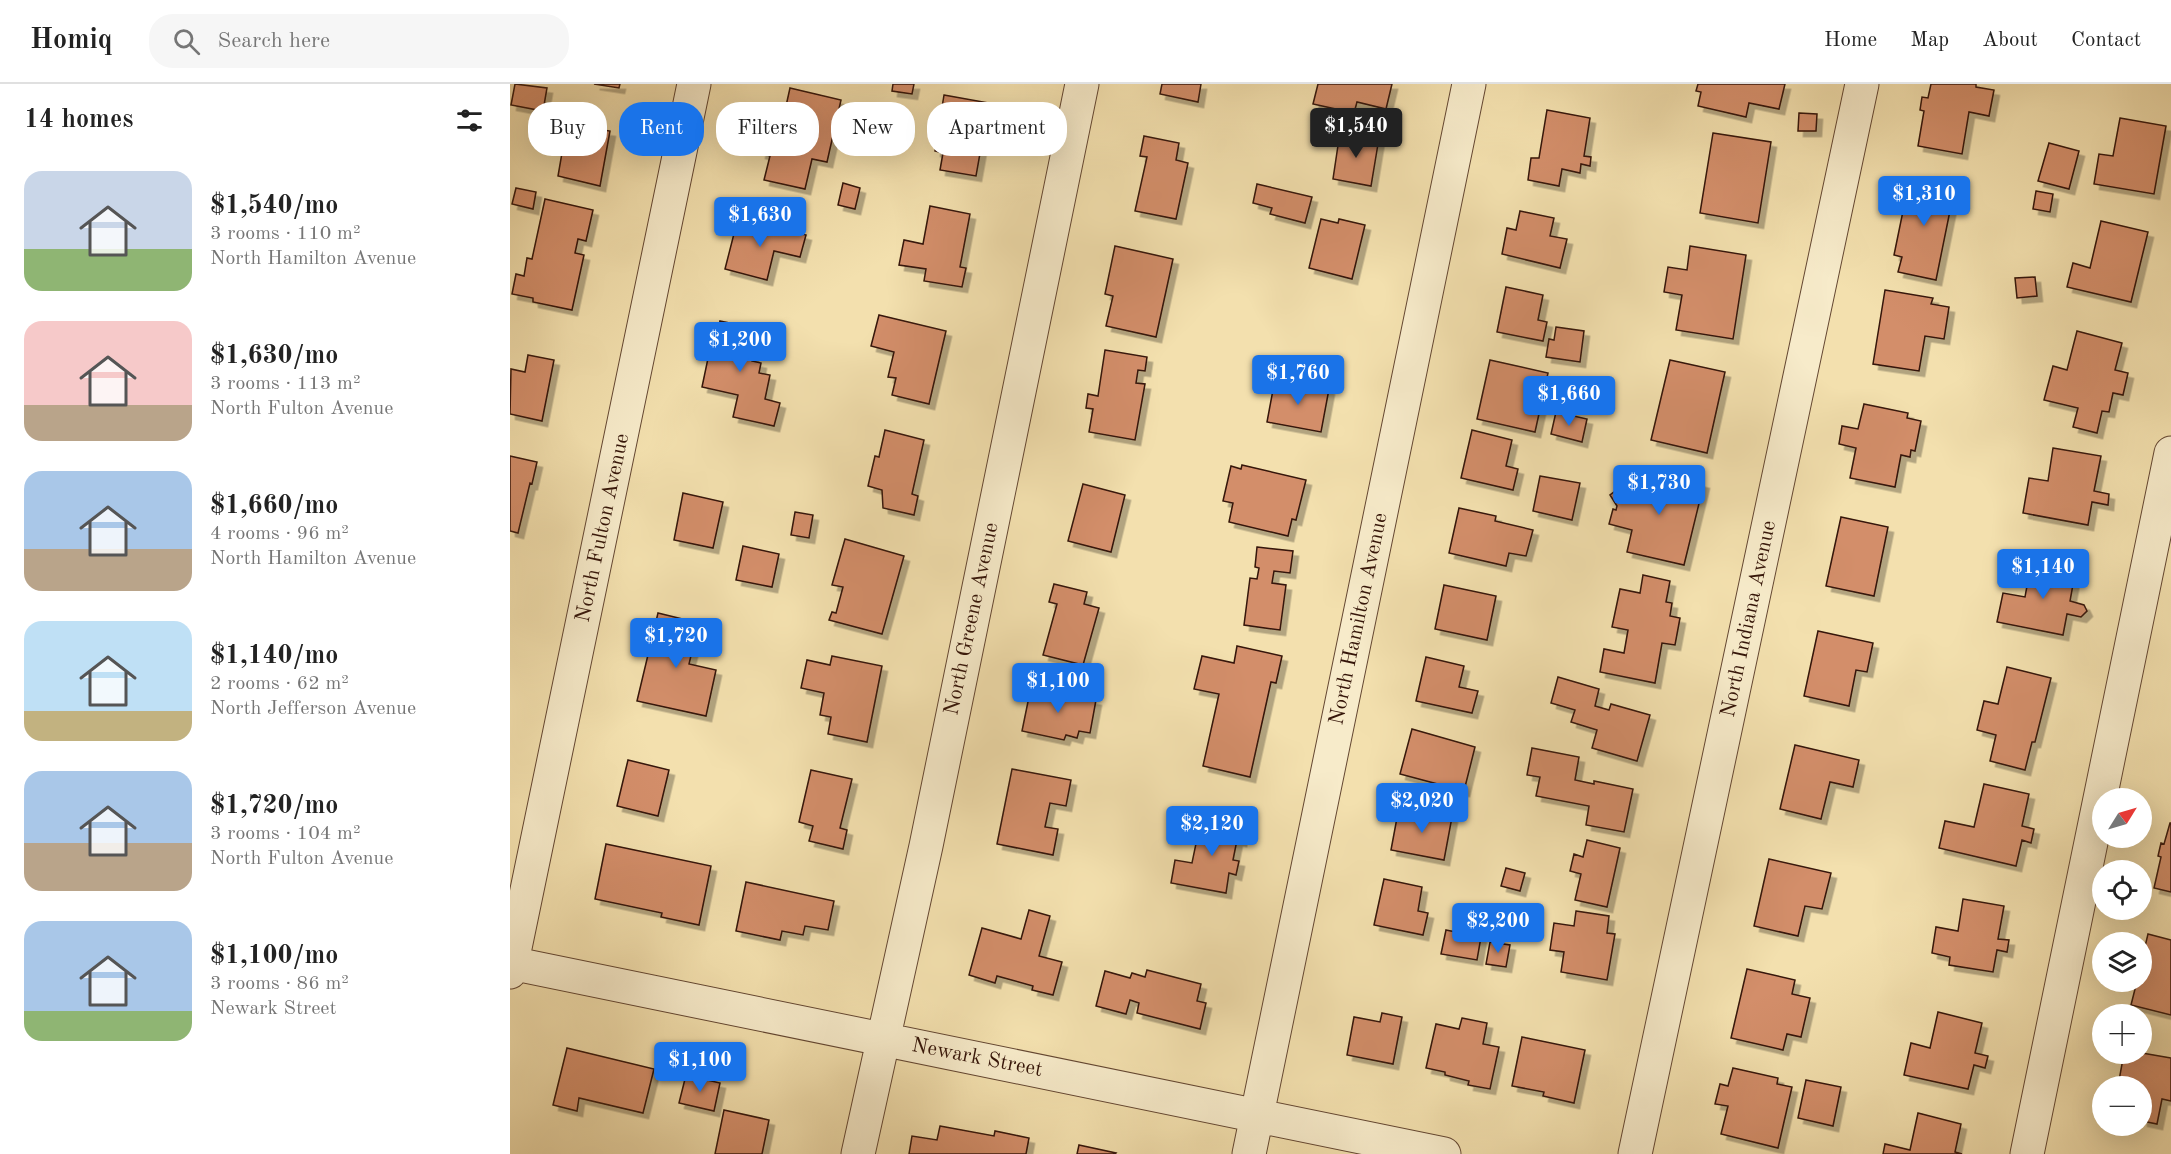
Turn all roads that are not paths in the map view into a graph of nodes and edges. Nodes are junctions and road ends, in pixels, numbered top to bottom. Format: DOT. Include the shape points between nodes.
graph roads {
  1 [pos="693,84"];
  2 [pos="1082,84"];
  3 [pos="1469,84"];
  4 [pos="1862,84"];
  5 [pos="2171,453"];
  6 [pos="511,967"];
  7 [pos="883,1040"];
  8 [pos="1257,1114"];
  9 [pos="858,1154"];
  10 [pos="1249,1154"];
  11 [pos="1443,1154"];
  12 [pos="1635,1154"];
  13 [pos="2027,1154"];
  1 -- 6 [label="street, North Fulton Avenue"];
  2 -- 7 [label="street, North Greene Avenue"];
  3 -- 8 [label="street, North Hamilton Avenue"];
  4 -- 12 [label="street, North Indiana Avenue"];
  5 -- 13 [label="street"];
  6 -- 7 [label="street, Newark Street"];
  7 -- 8 [label="street, Newark Street"];
  7 -- 9 [label="street, North Greene Avenue"];
  8 -- 10 [label="street, North Hamilton Avenue"];
  8 -- 11 [label="street, Newark Street"];
}
